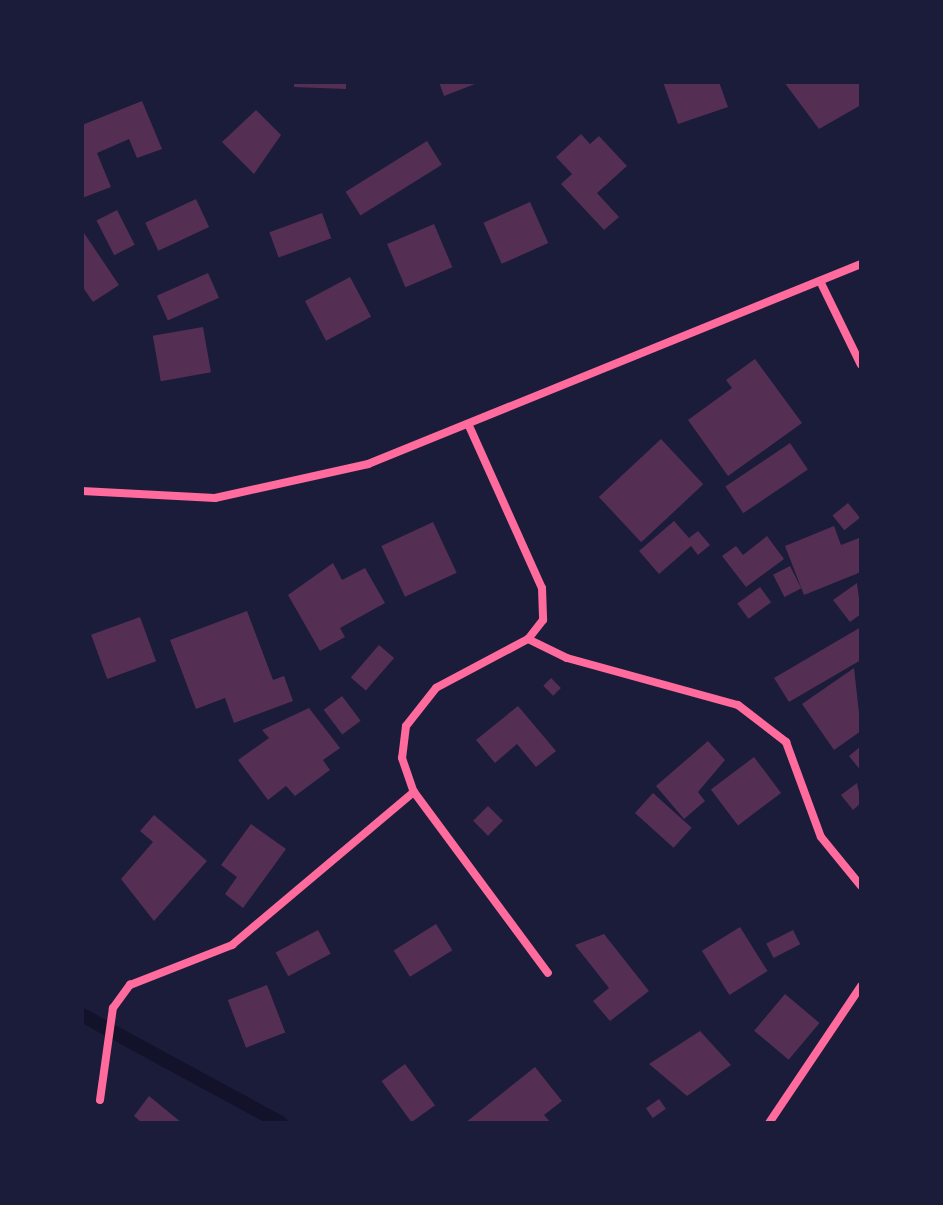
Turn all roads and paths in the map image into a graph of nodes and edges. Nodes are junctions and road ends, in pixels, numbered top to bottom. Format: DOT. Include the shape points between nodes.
graph roads {
  1 [pos="861,264"];
  2 [pos="820,281"];
  3 [pos="861,365"];
  4 [pos="470,428"];
  5 [pos="82,491"];
  6 [pos="528,639"];
  7 [pos="414,792"];
  8 [pos="861,886"];
  9 [pos="548,973"];
  10 [pos="861,986"];
  11 [pos="100,1100"];
  12 [pos="769,1123"];
  1 -- 2 [label="street"];
  2 -- 3 [label="street"];
  2 -- 4 [label="street"];
  4 -- 5 [label="street" via="368,464 215,498"];
  4 -- 6 [label="street" via="542,588 543,620"];
  6 -- 7 [label="street" via="436,688 419,705 401,741"];
  6 -- 8 [label="street" via="567,658 738,705 786,742 821,837"];
  7 -- 9 [label="street"];
  7 -- 11 [label="street" via="232,945 130,985 113,1008"];
  10 -- 12 [label="street"];
}
